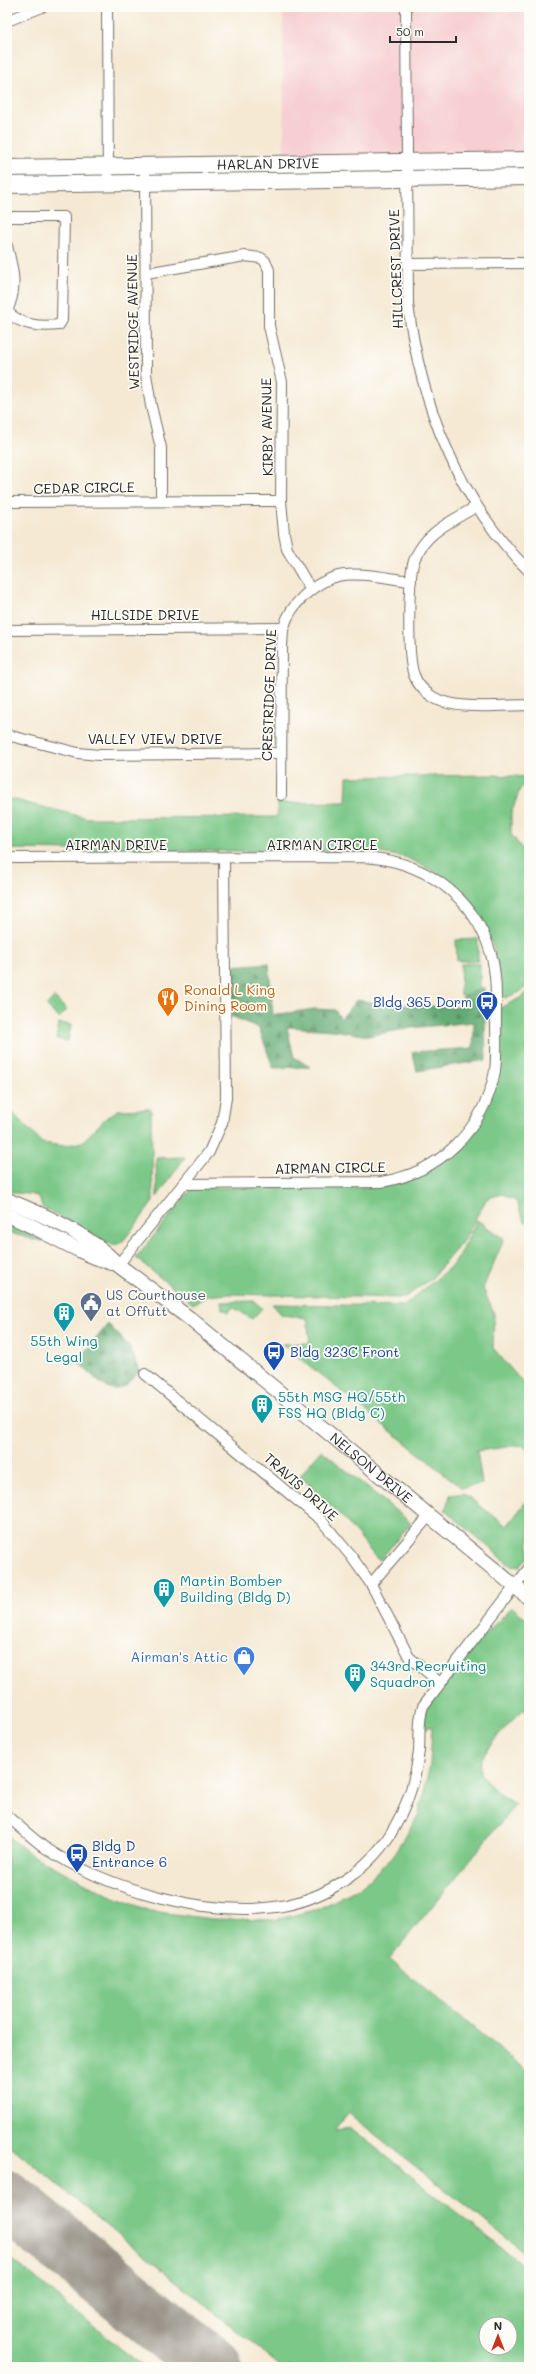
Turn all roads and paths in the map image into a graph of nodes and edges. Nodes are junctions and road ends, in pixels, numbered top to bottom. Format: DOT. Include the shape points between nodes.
graph roads {
  1 [pos="42,7"];
  2 [pos="107,7"];
  3 [pos="406,7"];
  4 [pos="7,22"];
  5 [pos="529,160"];
  6 [pos="407,161"];
  7 [pos="145,164"];
  8 [pos="108,165"];
  9 [pos="7,168"];
  10 [pos="529,177"];
  11 [pos="407,178"];
  12 [pos="146,182"];
  13 [pos="108,183"];
  14 [pos="7,185"];
  15 [pos="7,217"];
  16 [pos="7,246"];
  17 [pos="529,263"];
  18 [pos="409,264"];
  19 [pos="146,273"];
  20 [pos="7,311"];
  21 [pos="162,501"];
  22 [pos="281,501"];
  23 [pos="7,502"];
  24 [pos="478,506"];
  25 [pos="529,571"];
  26 [pos="411,581"];
  27 [pos="311,590"];
  28 [pos="283,628"];
  29 [pos="7,630"];
  30 [pos="529,705"];
  31 [pos="7,735"];
  32 [pos="281,753"];
  33 [pos="281,795"];
  34 [pos="7,858"];
  35 [pos="224,859"];
  36 [pos="183,1184"];
  37 [pos="7,1200"];
  38 [pos="7,1216"];
  39 [pos="118,1265"];
  40 [pos="145,1374"];
  41 [pos="430,1515"];
  42 [pos="529,1568"];
  43 [pos="371,1584"];
  44 [pos="515,1586"];
  45 [pos="529,1598"];
  46 [pos="439,1682"];
  47 [pos="7,1816"];
  1 -- 4 [label="street"];
  2 -- 8 [label="street"];
  3 -- 6 [label="street, HILLCREST DRIVE"];
  5 -- 6 [label="main road, HARLAN DRIVE"];
  6 -- 7 [label="main road, HARLAN DRIVE"];
  6 -- 11 [label="street, HILLCREST DRIVE"];
  7 -- 8 [label="main road, HARLAN DRIVE"];
  7 -- 12 [label="street, WESTRIDGE AVENUE"];
  8 -- 9 [label="main road, HARLAN DRIVE"];
  8 -- 13 [label="street"];
  10 -- 11 [label="main road, HARLAN DRIVE"];
  11 -- 12 [label="main road, HARLAN DRIVE"];
  11 -- 18 [label="street, HILLCREST DRIVE"];
  12 -- 13 [label="main road, HARLAN DRIVE"];
  12 -- 19 [label="street, WESTRIDGE AVENUE"];
  13 -- 14 [label="main road, HARLAN DRIVE"];
  15 -- 20 [label="street" via="64,218 62,320 59,325 28,325 12,317"];
  16 -- 20 [label="street" via="14,274 14,289"];
  17 -- 18 [label="street"];
  18 -- 24 [label="street, HILLCREST DRIVE" via="408,304 412,336 429,401 462,482"];
  19 -- 21 [label="street, WESTRIDGE AVENUE" via="146,374 161,448"];
  19 -- 22 [label="street, KIRBY AVENUE" via="245,256 254,256 265,262 269,270 269,326 282,382"];
  21 -- 22 [label="street, CEDAR CIRCLE"];
  21 -- 23 [label="street, CEDAR CIRCLE"];
  22 -- 27 [label="street, KIRBY AVENUE" via="287,549"];
  24 -- 25 [label="street, HILLCREST DRIVE" via="495,532"];
  24 -- 26 [label="street" via="437,530 428,540 416,558"];
  26 -- 27 [label="street, CRESTRIDGE DRIVE" via="338,576"];
  26 -- 30 [label="street" via="410,658 413,674 420,687 434,698 449,704"];
  27 -- 28 [label="street, CRESTRIDGE DRIVE" via="296,606"];
  28 -- 29 [label="street, HILLSIDE DRIVE"];
  28 -- 32 [label="street, CRESTRIDGE DRIVE"];
  31 -- 32 [label="street, VALLEY VIEW DRIVE" via="78,753 99,755"];
  32 -- 33 [label="street, CRESTRIDGE DRIVE"];
  34 -- 35 [label="street, AIRMAN DRIVE"];
  35 -- 36 [label="street" via="227,1064 225,1114 213,1144"];
  35 -- 36 [label="street, AIRMAN CIRCLE" via="387,859 412,866 449,888 477,921 491,955 496,1002 495,1072 480,1114 464,1138 432,1165 405,1177 382,1182"];
  36 -- 39 [label="street"];
  37 -- 39 [label="street, NELSON DRIVE" via="44,1216 87,1240 108,1254"];
  38 -- 39 [label="street, NELSON DRIVE"];
  39 -- 41 [label="street, NELSON DRIVE" via="189,1318"];
  40 -- 43 [label="street, TRAVIS DRIVE" via="322,1521"];
  41 -- 43 [label="street"];
  41 -- 44 [label="street, NELSON DRIVE"];
  42 -- 44 [label="street"];
  43 -- 46 [label="street, TRAVIS DRIVE" via="409,1657"];
  44 -- 45 [label="street, NELSON DRIVE"];
  44 -- 46 [label="street"];
  46 -- 47 [label="street" via="421,1712 419,1749 414,1776 405,1807 394,1829 368,1861 349,1877 325,1892 301,1901 272,1906 238,1907 192,1903 145,1893 109,1880 68,1860 45,1847"];
}
